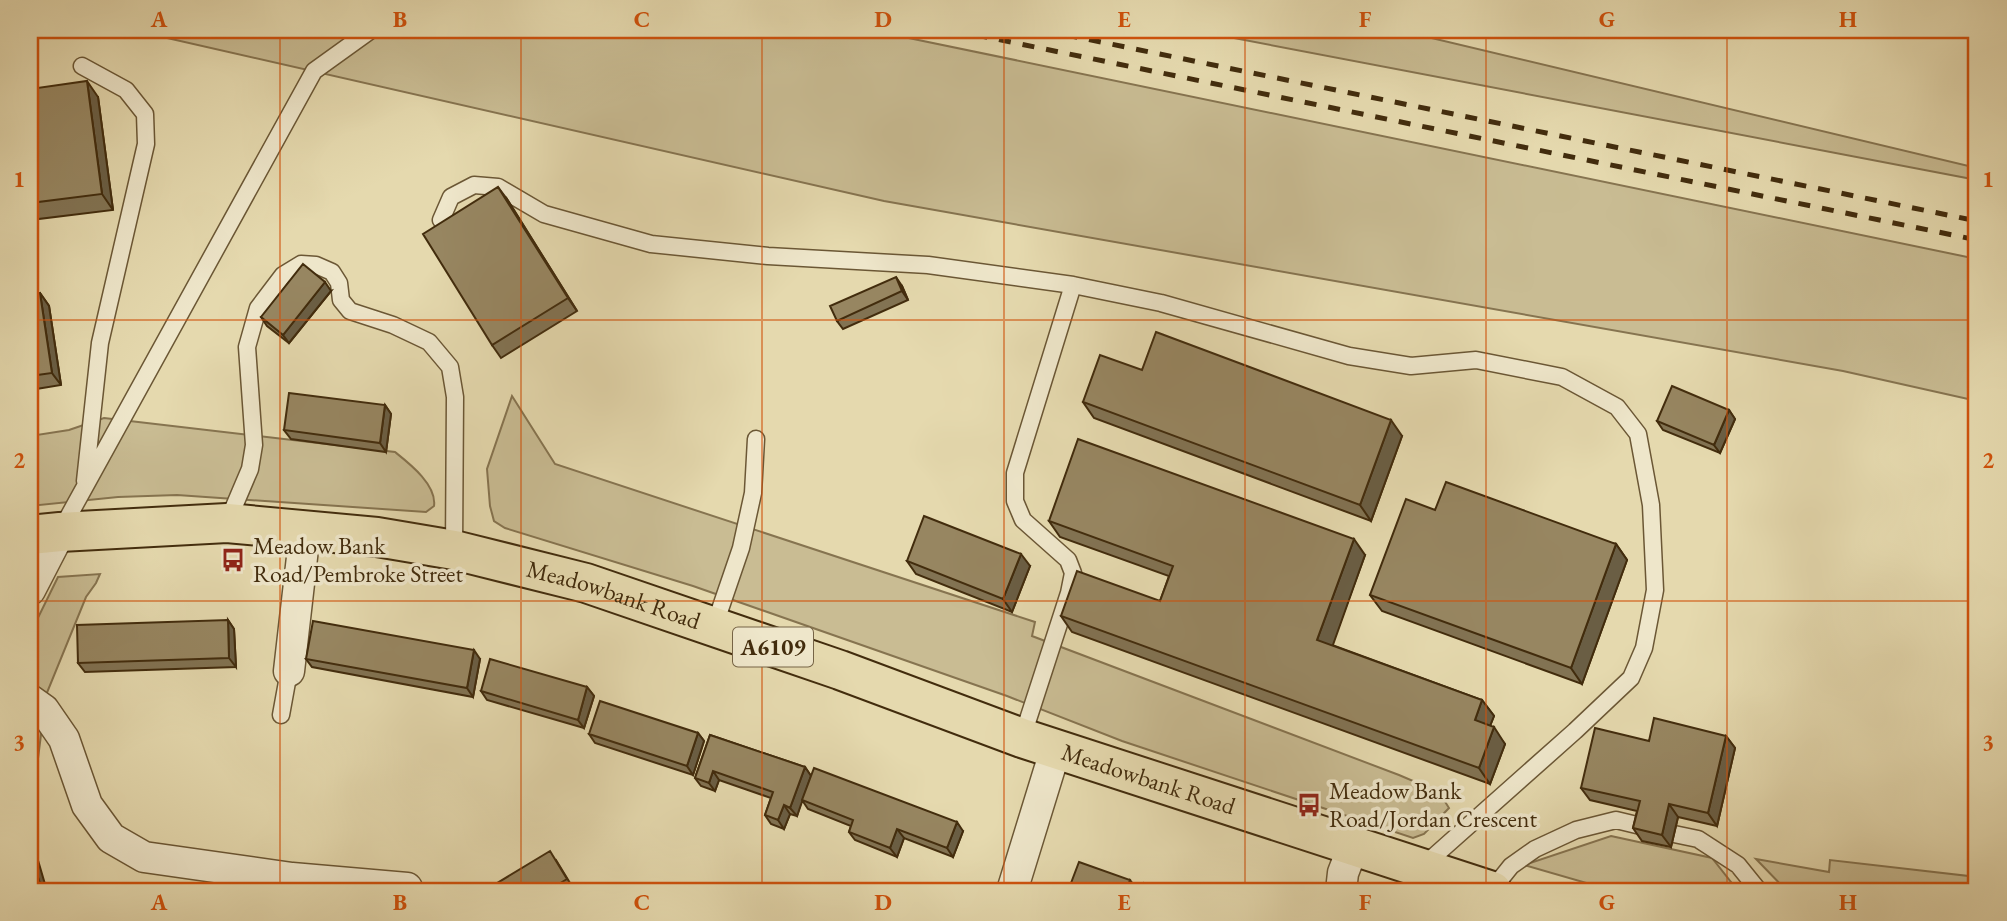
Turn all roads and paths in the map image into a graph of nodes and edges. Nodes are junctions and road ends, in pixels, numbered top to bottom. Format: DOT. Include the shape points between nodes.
graph roads {
  1 [pos="371,30"];
  2 [pos="82,66"];
  3 [pos="441,220"];
  4 [pos="1073,285"];
  5 [pos="756,439"];
  6 [pos="83,490"];
  7 [pos="227,523"];
  8 [pos="305,531"];
  9 [pos="45,534"];
  10 [pos="454,550"];
  11 [pos="30,590"];
  12 [pos="714,627"];
  13 [pos="289,671"];
  14 [pos="30,700"];
  15 [pos="281,715"];
  16 [pos="1039,743"];
  17 [pos="1645,827"];
  18 [pos="1674,834"];
  19 [pos="1353,847"];
  20 [pos="1420,869"];
  21 [pos="290,885"];
  22 [pos="407,888"];
  23 [pos="1012,891"];
  24 [pos="1342,891"];
  25 [pos="1491,891"];
  26 [pos="1759,891"];
  1 -- 6 [label="lane" via="314,71"];
  2 -- 6 [label="lane" via="126,90 145,114 146,144 100,342"];
  3 -- 4 [label="lane" via="451,197 474,185 498,187 544,215 651,244 928,265"];
  4 -- 16 [label="lane" via="1015,473 1015,501 1023,520 1068,560 1073,573"];
  4 -- 20 [label="lane" via="1161,303 1349,356 1410,366 1476,360 1562,377 1618,407 1638,434 1651,505 1655,590 1644,648 1631,678"];
  5 -- 12 [label="lane" via="753,493 741,548"];
  6 -- 9 [label="lane"];
  7 -- 8 [label="main road, Meadowbank Road / A6109"];
  7 -- 9 [label="main road, Meadowbank Road / A6109"];
  7 -- 10 [label="lane" via="250,469 254,445 247,347 258,308 283,275 301,264 316,265 332,272 341,300 350,311 429,342 450,367"];
  8 -- 10 [label="main road, Meadowbank Road / A6109"];
  8 -- 13 [label="street"];
  9 -- 11 [label="street"];
  10 -- 12 [label="main road, Meadowbank Road / A6109" via="586,583"];
  12 -- 16 [label="main road, Meadowbank Road / A6109"];
  13 -- 15 [label="lane"];
  14 -- 21 [label="street" via="44,710 64,739 87,805 111,838 144,858"];
  16 -- 19 [label="main road, Meadowbank Road / A6109"];
  16 -- 23 [label="street"];
  17 -- 25 [label="lane" via="1616,820 1576,830 1511,866"];
  18 -- 26 [label="lane" via="1698,839 1738,865"];
  19 -- 20 [label="main road, Meadowbank Road / A6109"];
  19 -- 24 [label="street"];
  20 -- 25 [label="main road, Meadowbank Road / A6109"];
  21 -- 22 [label="street"];
}
